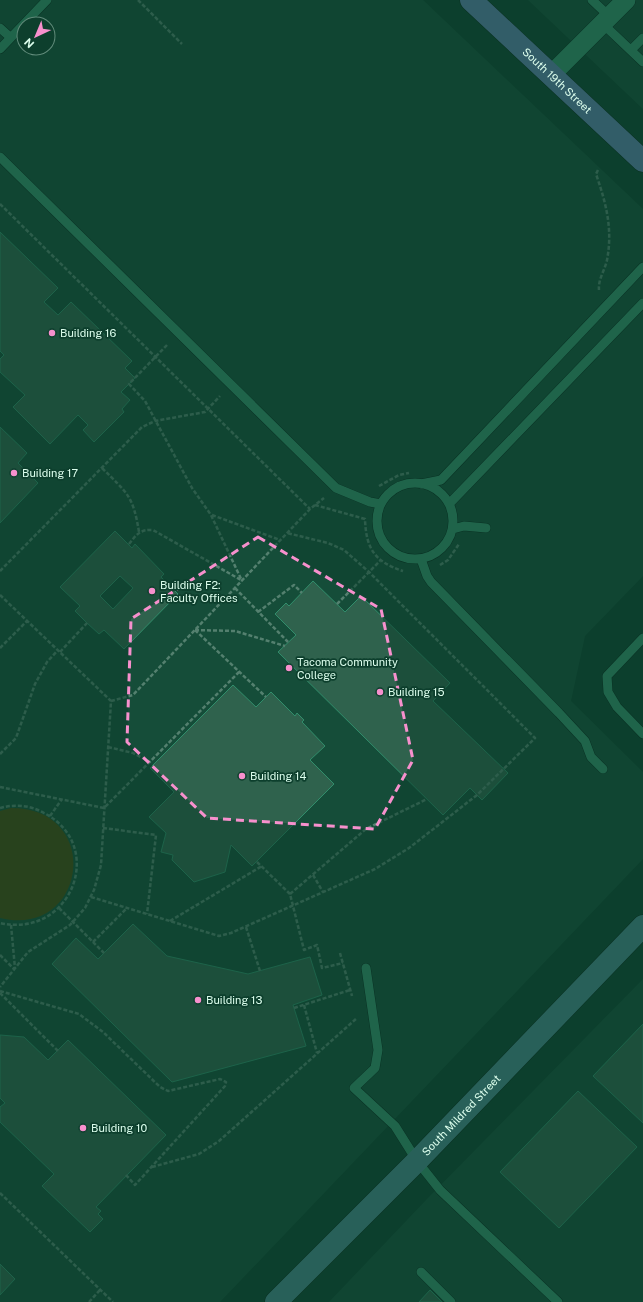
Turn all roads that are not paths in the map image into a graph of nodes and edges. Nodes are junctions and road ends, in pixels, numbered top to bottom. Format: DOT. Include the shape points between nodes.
graph roads {
  1 [pos="47,0"];
  2 [pos="471,0"];
  3 [pos="592,0"];
  4 [pos="626,0"];
  5 [pos="606,21"];
  6 [pos="0,28"];
  7 [pos="10,37"];
  8 [pos="643,38"];
  9 [pos="0,49"];
  10 [pos="631,50"];
  11 [pos="643,62"];
  12 [pos="551,75"];
  13 [pos="0,157"];
  14 [pos="643,161"];
  15 [pos="643,267"];
  16 [pos="641,308"];
  17 [pos="421,484"];
  18 [pos="381,504"];
  19 [pos="449,504"];
  20 [pos="486,528"];
  21 [pos="453,529"];
  22 [pos="421,559"];
  23 [pos="643,638"];
  24 [pos="643,734"];
  25 [pos="603,769"];
  26 [pos="643,926"];
  27 [pos="366,968"];
  28 [pos="417,1161"];
  29 [pos="421,1272"];
  30 [pos="276,1302"];
  31 [pos="451,1302"];
  32 [pos="558,1302"];
  1 -- 7 [label="lane"];
  2 -- 12 [label="main road, South 19th Street"];
  3 -- 5 [label="lane"];
  4 -- 5 [label="street"];
  5 -- 10 [label="lane"];
  5 -- 12 [label="street"];
  6 -- 7 [label="lane"];
  7 -- 9 [label="lane"];
  8 -- 10 [label="lane"];
  10 -- 11 [label="lane"];
  12 -- 14 [label="main road, South 19th Street"];
  13 -- 18 [label="lane" via="336,488"];
  15 -- 17 [label="lane" via="441,480"];
  16 -- 19 [label="lane"];
  17 -- 18 [label="lane" via="409,484 398,488"];
  17 -- 19 [label="lane" via="442,494"];
  18 -- 22 [label="lane" via="378,529 383,541 391,551 402,557"];
  19 -- 21 [label="lane" via="453,516"];
  20 -- 21 [label="lane" via="464,526"];
  21 -- 22 [label="lane" via="448,542 439,551"];
  22 -- 25 [label="lane" via="431,582 559,713 584,741 591,757"];
  23 -- 24 [label="lane" via="607,676 608,692 617,707"];
  26 -- 28 [label="main road, South Mildred Street"];
  27 -- 28 [label="lane" via="378,1050 375,1068 354,1088 395,1126"];
  28 -- 30 [label="main road, South Mildred Street"];
  28 -- 32 [label="lane" via="434,1183"];
  29 -- 31 [label="lane"];
}
